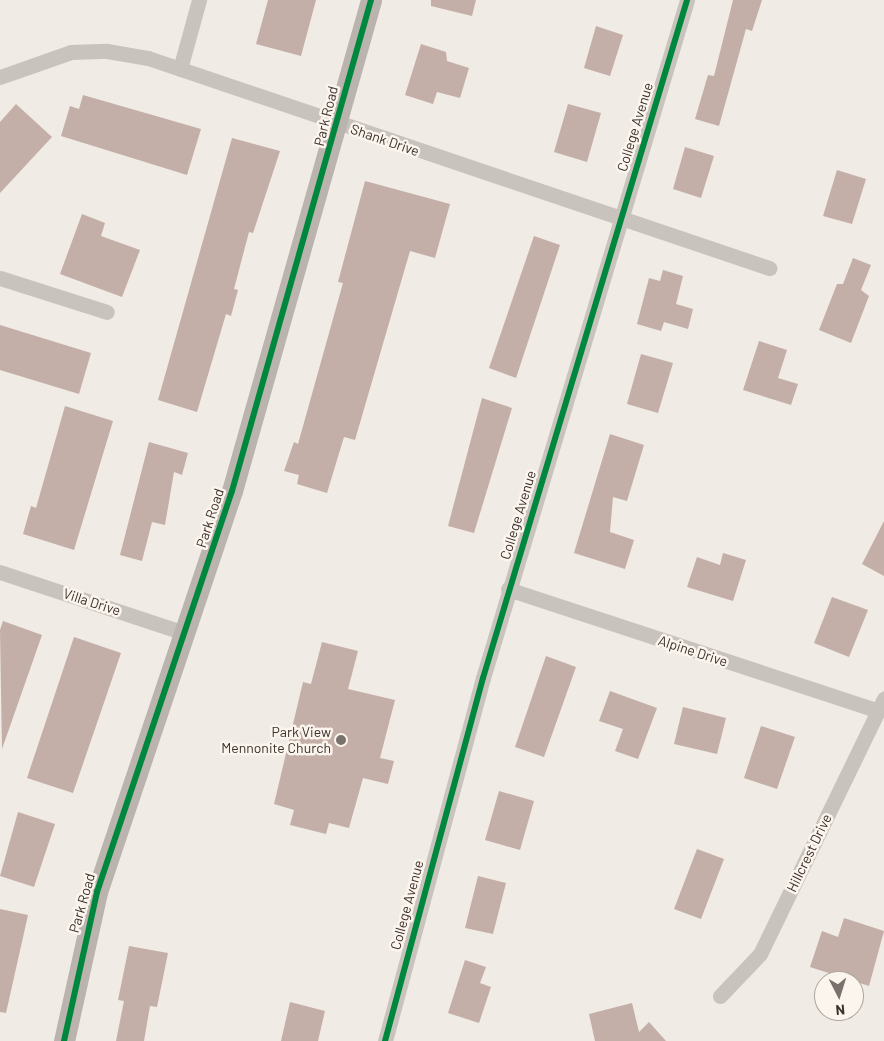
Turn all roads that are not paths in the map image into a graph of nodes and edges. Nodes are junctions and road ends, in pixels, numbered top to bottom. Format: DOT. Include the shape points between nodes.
graph roads {
  1 [pos="199,0"];
  2 [pos="371,0"];
  3 [pos="686,0"];
  4 [pos="180,69"];
  5 [pos="0,78"];
  6 [pos="335,122"];
  7 [pos="621,218"];
  8 [pos="769,268"];
  9 [pos="0,278"];
  10 [pos="107,312"];
  11 [pos="0,572"];
  12 [pos="508,589"];
  13 [pos="184,633"];
  14 [pos="881,705"];
  15 [pos="720,996"];
  16 [pos="64,1041"];
  17 [pos="385,1041"];
  1 -- 4 [label="street"];
  2 -- 6 [label="street, Park Road"];
  3 -- 7 [label="street, College Avenue"];
  4 -- 5 [label="street, Shank Drive" via="125,53 83,52 40,60"];
  4 -- 6 [label="street, Shank Drive"];
  6 -- 7 [label="street, Shank Drive"];
  6 -- 13 [label="street, Park Road" via="328,164 232,491"];
  7 -- 8 [label="street, Shank Drive"];
  7 -- 12 [label="street, College Avenue"];
  9 -- 10 [label="street"];
  11 -- 13 [label="street, Villa Drive"];
  12 -- 14 [label="street, Alpine Drive"];
  12 -- 17 [label="street, College Avenue"];
  13 -- 16 [label="street, Park Road" via="97,892"];
  14 -- 15 [label="street, Hillcrest Drive" via="760,954"];
}
